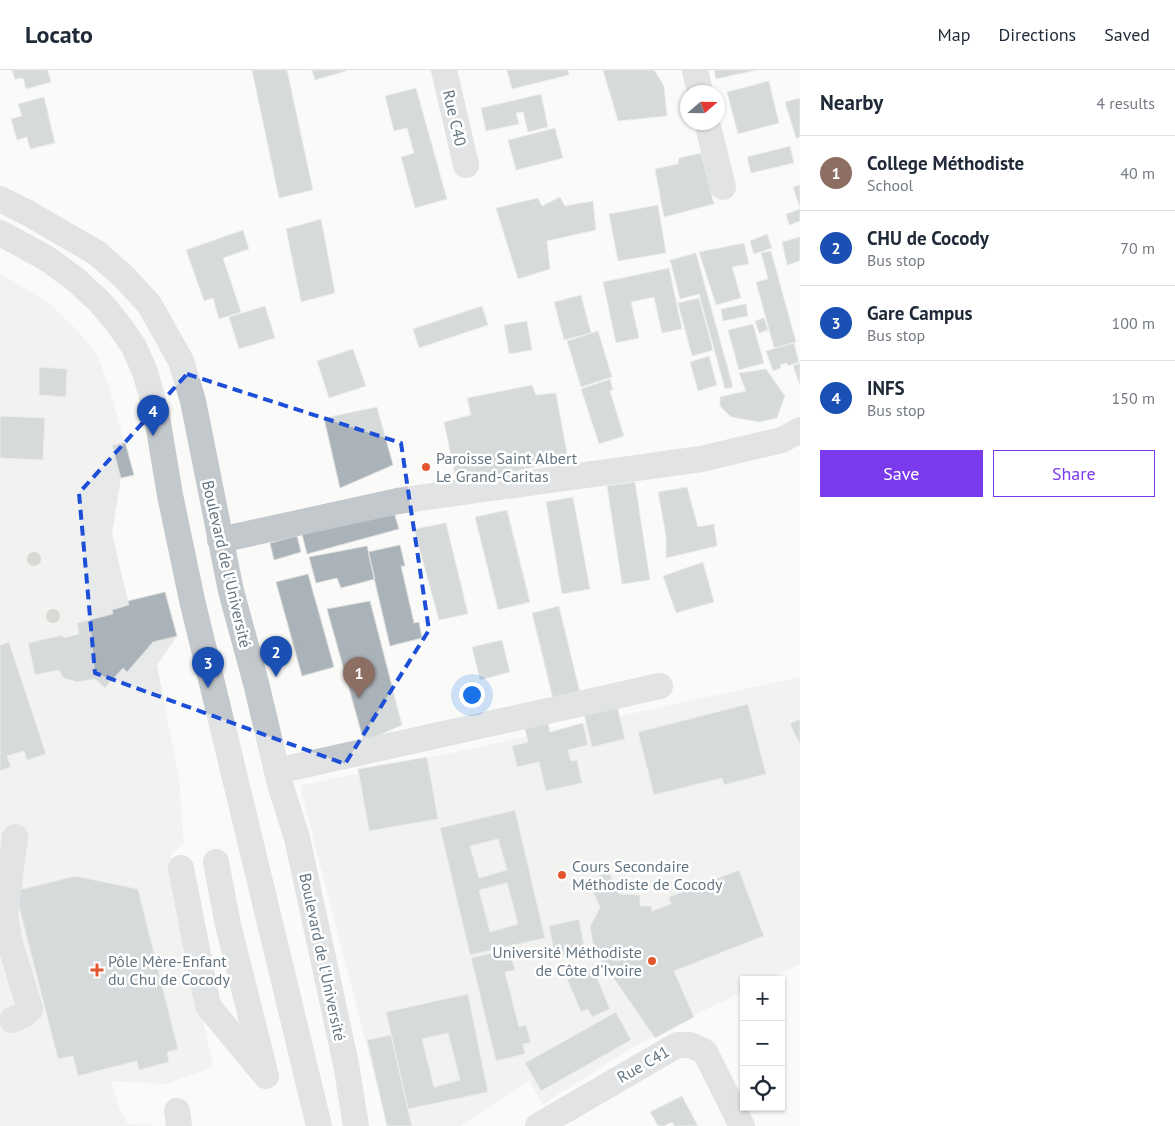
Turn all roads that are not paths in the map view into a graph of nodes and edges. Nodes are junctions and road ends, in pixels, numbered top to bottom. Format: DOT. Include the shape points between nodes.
graph roads {
  1 [pos="444,70"];
  2 [pos="695,70"];
  3 [pos="698,85"];
  4 [pos="709,130"];
  5 [pos="466,165"];
  6 [pos="723,187"];
  7 [pos="0,199"];
  8 [pos="0,233"];
  9 [pos="800,430"];
  10 [pos="220,540"];
  11 [pos="231,591"];
  12 [pos="192,600"];
  13 [pos="660,686"];
  14 [pos="277,772"];
  15 [pos="15,837"];
  16 [pos="216,862"];
  17 [pos="181,868"];
  18 [pos="12,1020"];
  19 [pos="319,1126"];
  20 [pos="356,1126"];
  21 [pos="538,1126"];
  22 [pos="742,1126"];
  1 -- 5 [label="street, Rue C40"];
  2 -- 3 [label="street"];
  4 -- 6 [label="street"];
  7 -- 10 [label="street, Boulevard de l'Université" via="97,253 149,304 181,361 193,401"];
  8 -- 12 [label="street" via="46,258 75,279 100,302 134,347 156,411"];
  9 -- 10 [label="street" via="782,440 701,459 398,501"];
  10 -- 11 [label="street, Boulevard de l'Université"];
  11 -- 12 [label="street"];
  11 -- 14 [label="street, Boulevard de l'Université"];
  12 -- 19 [label="street"];
  13 -- 14 [label="street"];
  14 -- 20 [label="street, Boulevard de l'Université" via="297,838 346,1064"];
  15 -- 18 [label="street" via="5,914 9,940 30,1009"];
  16 -- 17 [label="street" via="228,925 266,1076 208,1006"];
  21 -- 22 [label="street, Rue C41" via="677,1045 690,1045 705,1052"];
}
